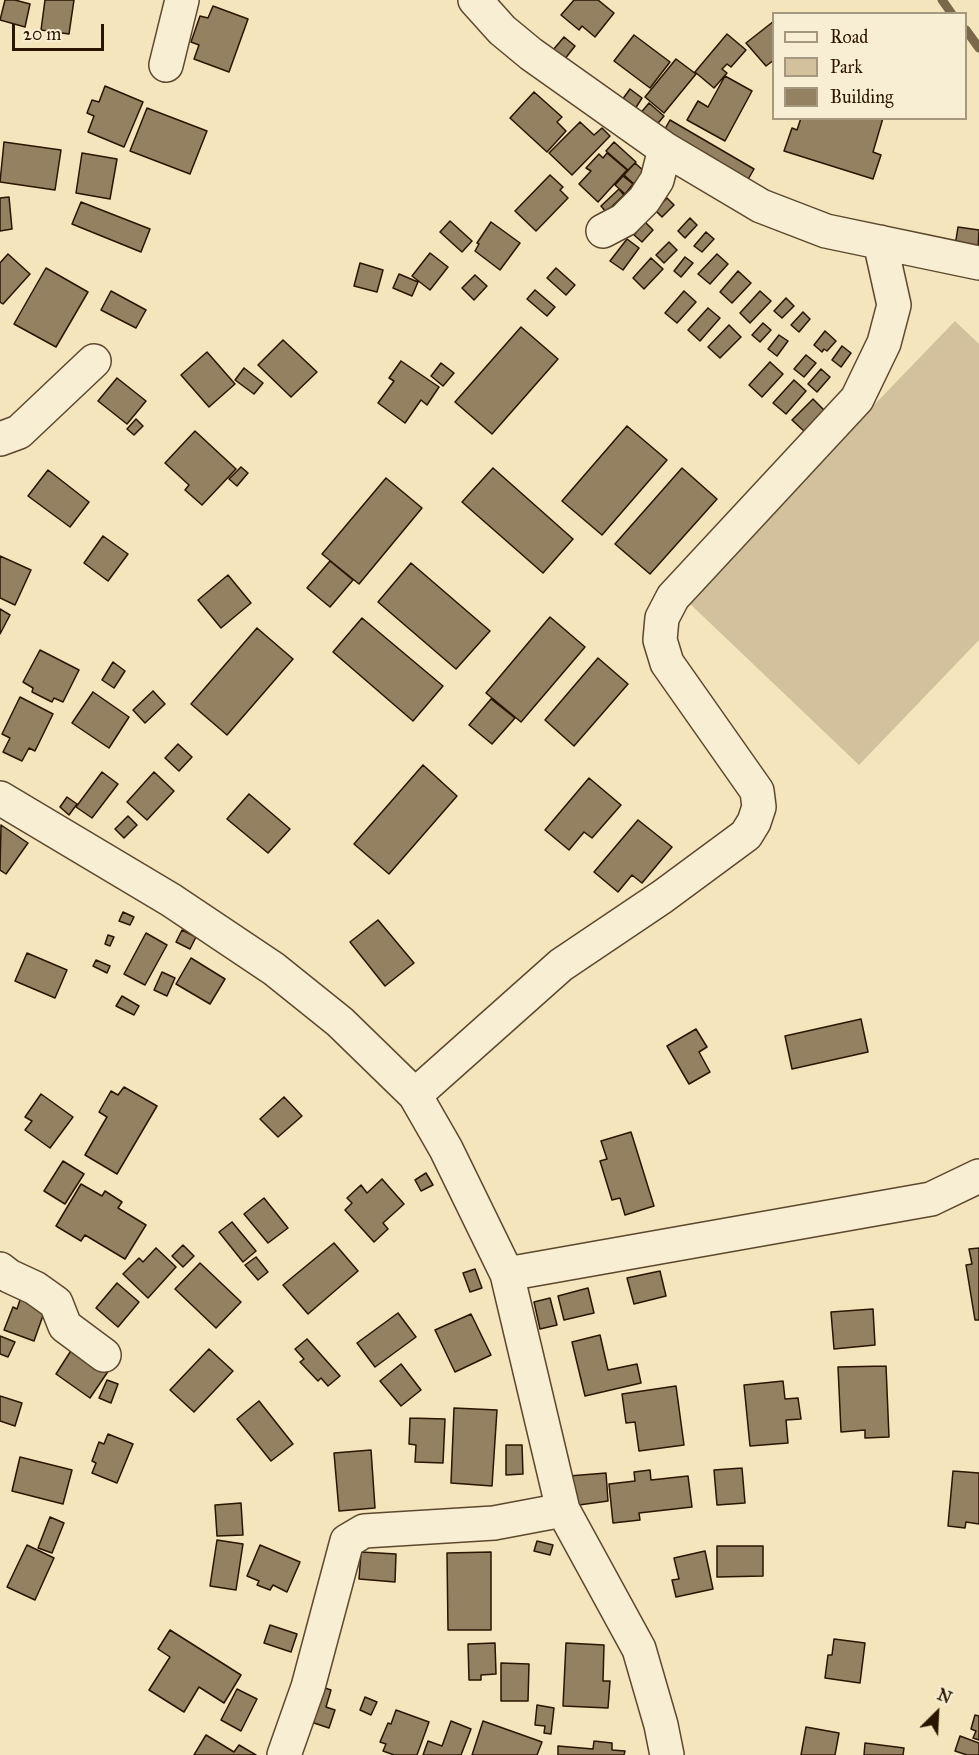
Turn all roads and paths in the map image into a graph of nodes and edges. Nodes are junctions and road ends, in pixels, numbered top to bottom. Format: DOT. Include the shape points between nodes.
graph roads {
  1 [pos="182,0"];
  2 [pos="475,0"];
  3 [pos="166,65"];
  4 [pos="665,149"];
  5 [pos="603,231"];
  6 [pos="880,242"];
  7 [pos="979,262"];
  8 [pos="94,361"];
  9 [pos="0,439"];
  10 [pos="0,798"];
  11 [pos="415,1095"];
  12 [pos="979,1176"];
  13 [pos="0,1269"];
  14 [pos="507,1274"];
  15 [pos="104,1355"];
  16 [pos="563,1510"];
  17 [pos="284,1755"];
  18 [pos="667,1755"];
  1 -- 3 [label="street"];
  2 -- 4 [label="street" via="531,54"];
  4 -- 5 [label="street" via="657,180 644,200 624,220"];
  4 -- 6 [label="street" via="761,206 826,231"];
  6 -- 7 [label="street"];
  6 -- 11 [label="street" via="894,305 884,343 856,399 673,597 662,618 660,640 667,663 757,791 759,807 754,822 746,835 561,965"];
  8 -- 9 [label="street" via="19,432"];
  10 -- 11 [label="street" via="171,900 274,969 340,1022"];
  11 -- 14 [label="street"];
  12 -- 14 [label="street" via="931,1199"];
  13 -- 15 [label="street" via="56,1303 65,1326"];
  14 -- 16 [label="street"];
  16 -- 17 [label="street" via="494,1523 364,1531 346,1541 308,1687"];
  16 -- 18 [label="street" via="639,1649"];
}
